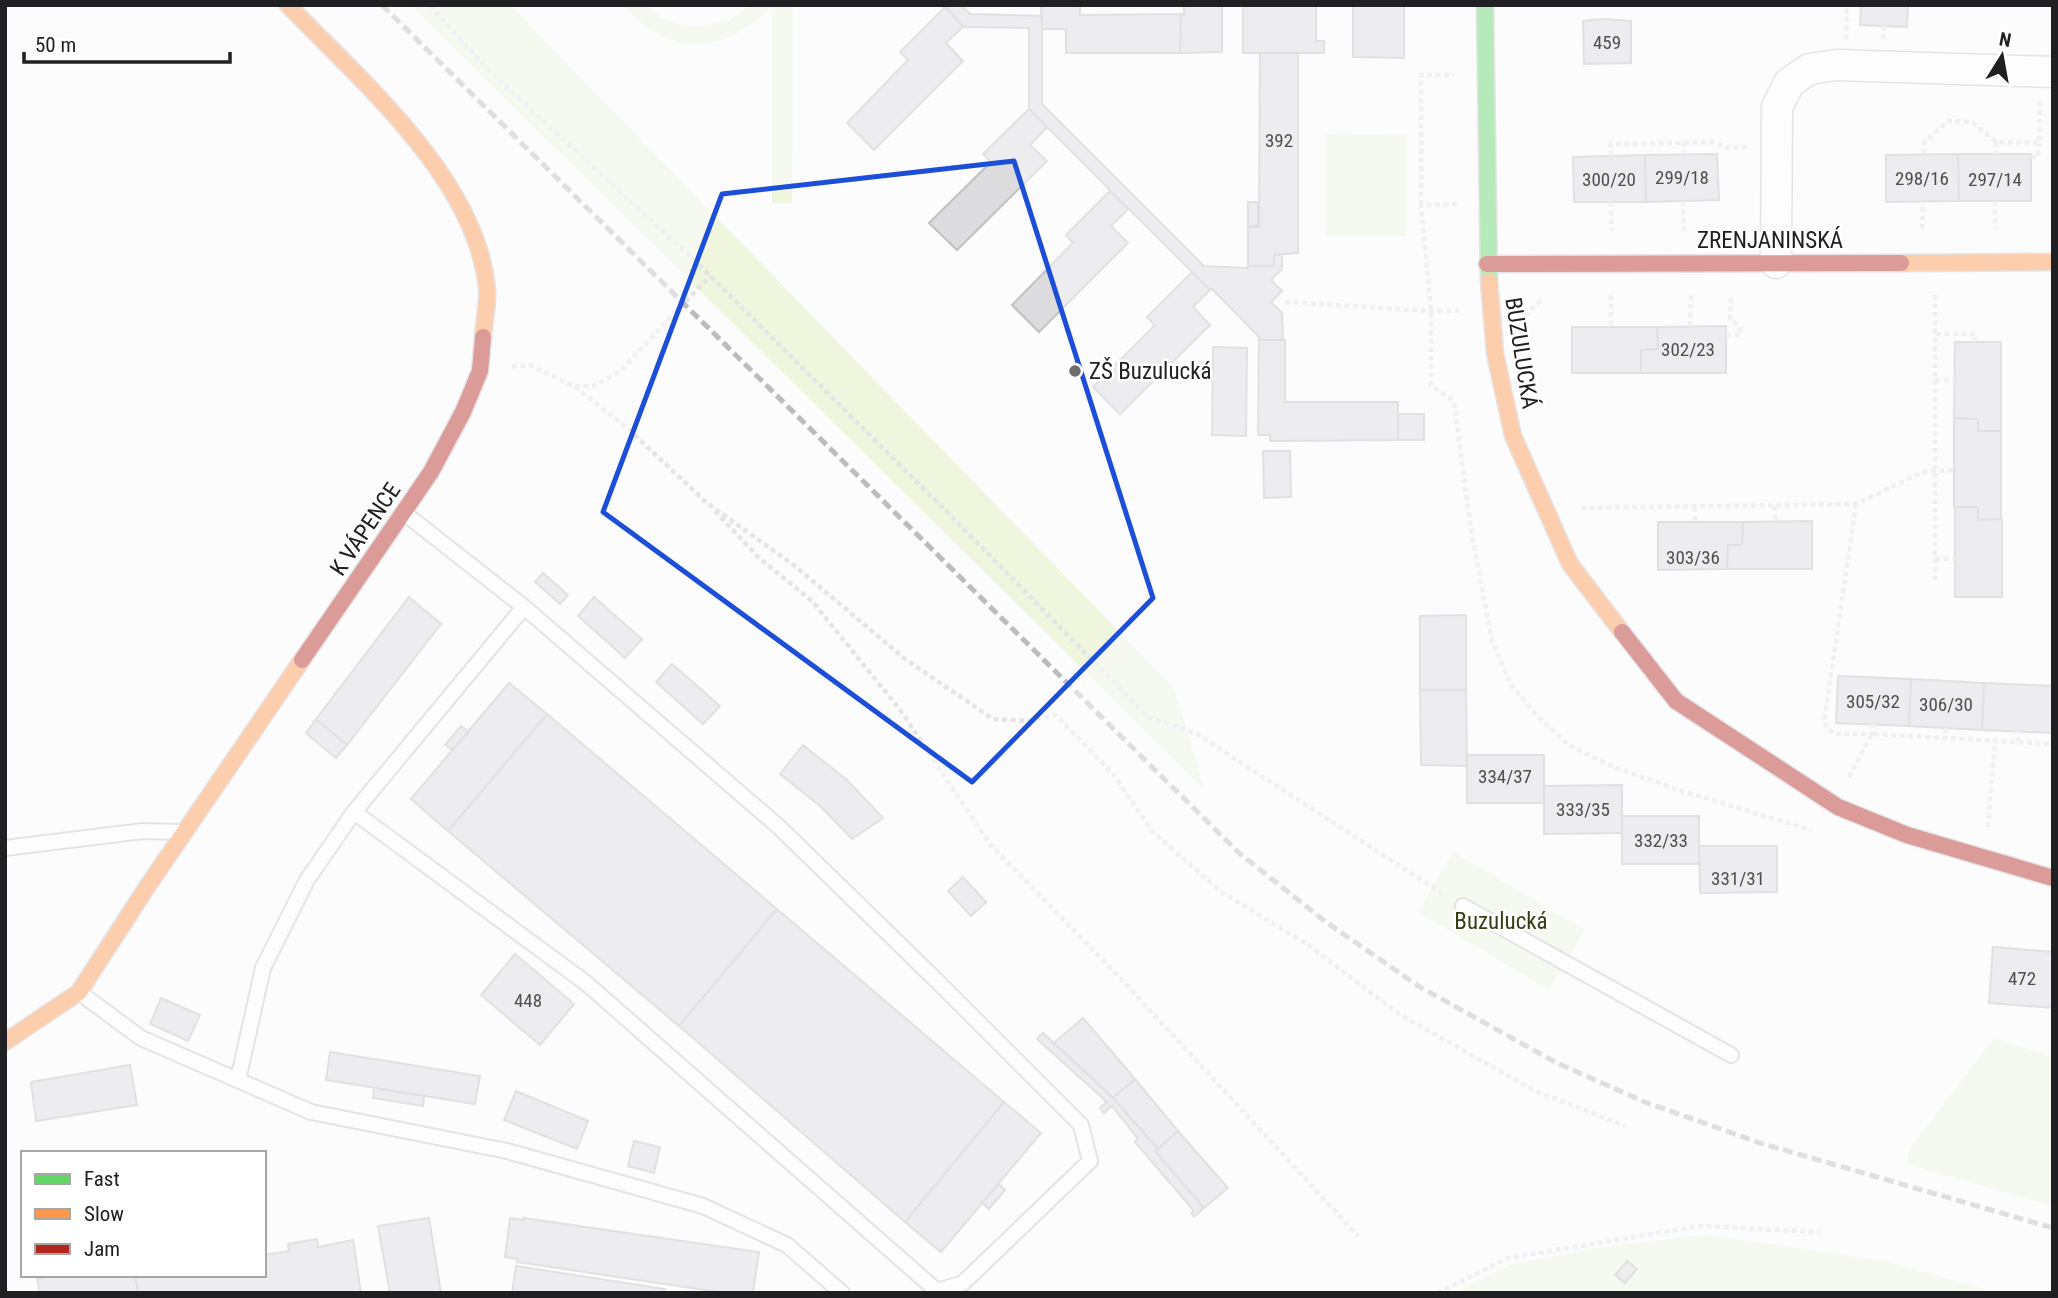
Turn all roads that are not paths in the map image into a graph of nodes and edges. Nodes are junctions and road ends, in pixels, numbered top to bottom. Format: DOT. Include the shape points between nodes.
graph roads {
  1 [pos="288,5"];
  2 [pos="1485,5"];
  3 [pos="2046,72"];
  4 [pos="2053,262"];
  5 [pos="1776,263"];
  6 [pos="1487,264"];
  7 [pos="404,512"];
  8 [pos="524,607"];
  9 [pos="354,812"];
  10 [pos="184,833"];
  11 [pos="5,848"];
  12 [pos="2053,878"];
  13 [pos="1463,906"];
  14 [pos="79,992"];
  15 [pos="5,1042"];
  16 [pos="1731,1055"];
  17 [pos="238,1080"];
  18 [pos="842,1293"];
  1 -- 7 [label="street, K VÁPENCE" via="415,137 452,192 477,242 487,290 480,371 431,472"];
  2 -- 6 [label="street, BUZULUCKÁ"];
  3 -- 5 [label="street" via="1837,65 1809,69 1789,83 1777,107"];
  4 -- 5 [label="street, ZRENJANINSKÁ"];
  5 -- 6 [label="street, ZRENJANINSKÁ"];
  6 -- 12 [label="street, BUZULUCKÁ" via="1495,353 1513,436 1570,564 1676,701 1838,807 1907,835"];
  7 -- 8 [label="lane"];
  7 -- 10 [label="street, K VÁPENCE"];
  8 -- 9 [label="lane"];
  8 -- 9 [label="lane" via="779,827 927,971 1081,1125 1090,1161 963,1283 937,1291 586,983"];
  9 -- 17 [label="lane" via="307,880 262,968"];
  10 -- 11 [label="lane" via="143,831"];
  10 -- 14 [label="street, K VÁPENCE"];
  13 -- 16 [label="lane"];
  14 -- 15 [label="street, K VÁPENCE"];
  14 -- 17 [label="lane" via="141,1038"];
  17 -- 18 [label="lane" via="311,1112 508,1151 703,1206 788,1245"];
}
